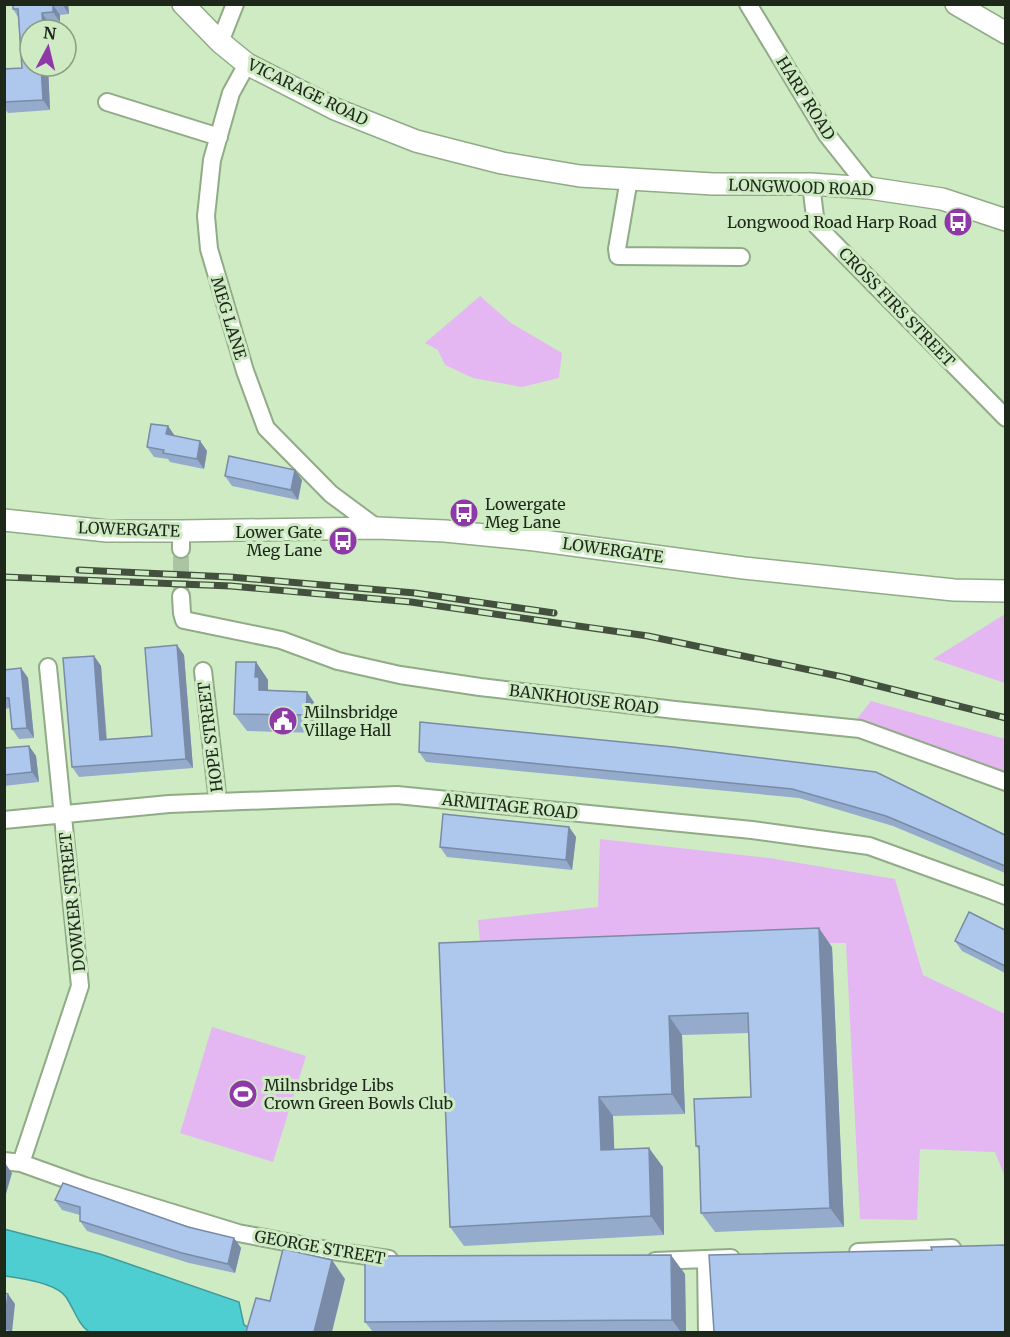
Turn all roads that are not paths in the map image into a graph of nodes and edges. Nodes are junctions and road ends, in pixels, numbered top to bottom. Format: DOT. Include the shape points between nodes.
graph roads {
  1 [pos="183,4"];
  2 [pos="235,4"];
  3 [pos="748,4"];
  4 [pos="956,4"];
  5 [pos="1005,33"];
  6 [pos="220,42"];
  7 [pos="247,64"];
  8 [pos="107,102"];
  9 [pos="219,137"];
  10 [pos="416,141"];
  11 [pos="629,179"];
  12 [pos="811,184"];
  13 [pos="869,188"];
  14 [pos="1005,220"];
  15 [pos="741,257"];
  16 [pos="1005,418"];
  17 [pos="4,520"];
  18 [pos="377,528"];
  19 [pos="1005,591"];
  20 [pos="181,596"];
  21 [pos="48,667"];
  22 [pos="202,671"];
  23 [pos="1005,782"];
  24 [pos="218,802"];
  25 [pos="63,815"];
  26 [pos="4,820"];
  27 [pos="1005,896"];
  28 [pos="13,1162"];
  29 [pos="967,1248"];
  30 [pos="845,1253"];
  31 [pos="742,1258"];
  32 [pos="706,1259"];
  33 [pos="401,1260"];
  34 [pos="644,1261"];
  35 [pos="707,1332"];
  1 -- 6 [label="street, VICARAGE ROAD"];
  2 -- 6 [label="street"];
  3 -- 13 [label="street, HARP ROAD" via="827,135"];
  4 -- 5 [label="street"];
  6 -- 7 [label="street, VICARAGE ROAD"];
  7 -- 9 [label="street, MEG LANE" via="231,93"];
  7 -- 10 [label="street, VICARAGE ROAD" via="335,109"];
  8 -- 9 [label="street"];
  9 -- 18 [label="street, MEG LANE" via="212,160 206,216 208,249 266,428 331,494"];
  10 -- 11 [label="street, LONGWOOD ROAD" via="502,163 580,176"];
  11 -- 12 [label="street, LONGWOOD ROAD"];
  11 -- 15 [label="street" via="618,255"];
  12 -- 13 [label="street, LONGWOOD ROAD"];
  12 -- 16 [label="street, CROSS FIRS STREET" via="816,225"];
  13 -- 14 [label="street, LONGWOOD ROAD" via="942,199"];
  17 -- 18 [label="street, LOWERGATE" via="181,540"];
  18 -- 19 [label="street, LOWERGATE" via="535,540 744,568 954,590"];
  20 -- 23 [label="street, BANKHOUSE ROAD" via="184,620 280,640 338,662 480,687 860,729"];
  21 -- 25 [label="street, DOWKER STREET"];
  22 -- 24 [label="street, HOPE STREET"];
  24 -- 25 [label="street, ARMITAGE ROAD"];
  24 -- 27 [label="street, ARMITAGE ROAD" via="397,795 752,830 869,846"];
  25 -- 26 [label="street, ARMITAGE ROAD"];
  25 -- 28 [label="street, DOWKER STREET" via="80,986"];
  28 -- 33 [label="street, GEORGE STREET" via="238,1233"];
  29 -- 30 [label="street"];
  31 -- 32 [label="street"];
  32 -- 34 [label="street"];
  32 -- 35 [label="street"];
}
